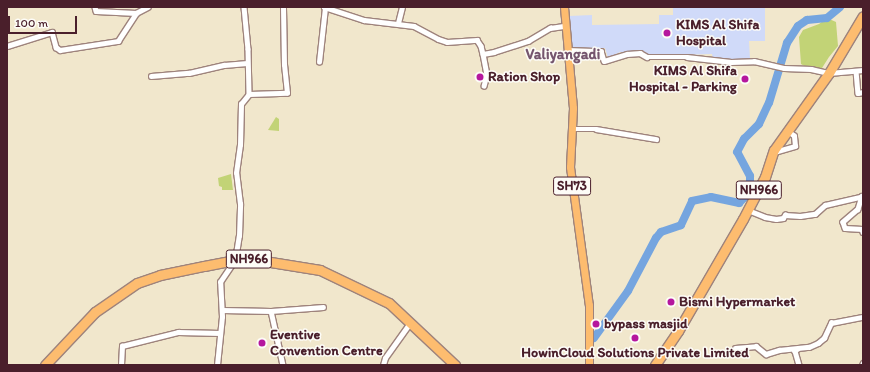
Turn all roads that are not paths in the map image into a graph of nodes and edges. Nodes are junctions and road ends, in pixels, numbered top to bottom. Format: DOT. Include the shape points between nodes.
graph roads {
  1 [pos="95,7"];
  2 [pos="148,7"];
  3 [pos="244,7"];
  4 [pos="283,7"];
  5 [pos="402,7"];
  6 [pos="564,7"];
  7 [pos="324,8"];
  8 [pos="136,13"];
  9 [pos="863,16"];
  10 [pos="398,23"];
  11 [pos="565,26"];
  12 [pos="7,46"];
  13 [pos="567,50"];
  14 [pos="483,54"];
  15 [pos="319,62"];
  16 [pos="248,63"];
  17 [pos="863,70"];
  18 [pos="856,71"];
  19 [pos="829,73"];
  20 [pos="151,76"];
  21 [pos="484,86"];
  22 [pos="863,92"];
  23 [pos="249,94"];
  24 [pos="572,129"];
  25 [pos="787,131"];
  26 [pos="656,138"];
  27 [pos="773,152"];
  28 [pos="863,196"];
  29 [pos="748,210"];
  30 [pos="863,232"];
  31 [pos="235,260"];
  32 [pos="324,307"];
  33 [pos="222,310"];
  34 [pos="271,311"];
  35 [pos="863,317"];
  36 [pos="410,323"];
  37 [pos="220,333"];
  38 [pos="735,348"];
  39 [pos="798,349"];
  40 [pos="45,365"];
  41 [pos="121,365"];
  42 [pos="217,365"];
  43 [pos="283,365"];
  44 [pos="383,365"];
  45 [pos="455,365"];
  46 [pos="589,365"];
  47 [pos="655,365"];
  48 [pos="799,365"];
  1 -- 8 [label="street" via="96,11"];
  2 -- 8 [label="street"];
  3 -- 16 [label="street"];
  4 -- 23 [label="street" via="287,94"];
  5 -- 10 [label="street"];
  6 -- 11 [label="main road, SH73"];
  7 -- 10 [label="street" via="364,20"];
  7 -- 15 [label="street"];
  8 -- 12 [label="street" via="118,41 60,50 56,47 52,32"];
  9 -- 19 [label="highway, NH966"];
  10 -- 14 [label="street" via="414,26 447,42 477,40"];
  11 -- 13 [label="main road, SH73"];
  11 -- 14 [label="street" via="550,28 528,40"];
  13 -- 19 [label="street" via="601,51 604,61 640,53 646,57 754,61 784,68"];
  13 -- 24 [label="main road, SH73" via="573,108"];
  14 -- 21 [label="street" via="487,75"];
  16 -- 20 [label="street"];
  16 -- 23 [label="street"];
  17 -- 18 [label="street"];
  18 -- 19 [label="street"];
  18 -- 22 [label="street" via="858,93"];
  19 -- 25 [label="highway, NH966"];
  23 -- 31 [label="street" via="241,104 236,173 240,204 239,236"];
  24 -- 26 [label="street" via="596,129"];
  24 -- 46 [label="main road, SH73" via="570,167 588,305"];
  25 -- 27 [label="highway, NH966"];
  25 -- 27 [label="street" via="794,136 795,146"];
  27 -- 29 [label="highway, NH966" via="765,177"];
  28 -- 29 [label="street" via="825,205 815,214 785,215 776,219"];
  28 -- 30 [label="street" via="858,209 843,222 845,228 862,229"];
  29 -- 47 [label="highway, NH966" via="693,306"];
  31 -- 33 [label="street" via="220,282"];
  31 -- 36 [label="highway, NH966" via="252,259 320,270 389,303"];
  31 -- 40 [label="highway, NH966" via="160,275 138,283 95,312"];
  32 -- 34 [label="street"];
  33 -- 34 [label="street"];
  33 -- 37 [label="street"];
  34 -- 43 [label="street"];
  35 -- 39 [label="street" via="832,324 818,343"];
  36 -- 44 [label="street" via="385,358"];
  36 -- 45 [label="highway, NH966"];
  37 -- 41 [label="street" via="178,332 122,346"];
  37 -- 42 [label="street"];
  38 -- 39 [label="street" via="756,346 766,354"];
  39 -- 48 [label="street" via="795,351"];
}
